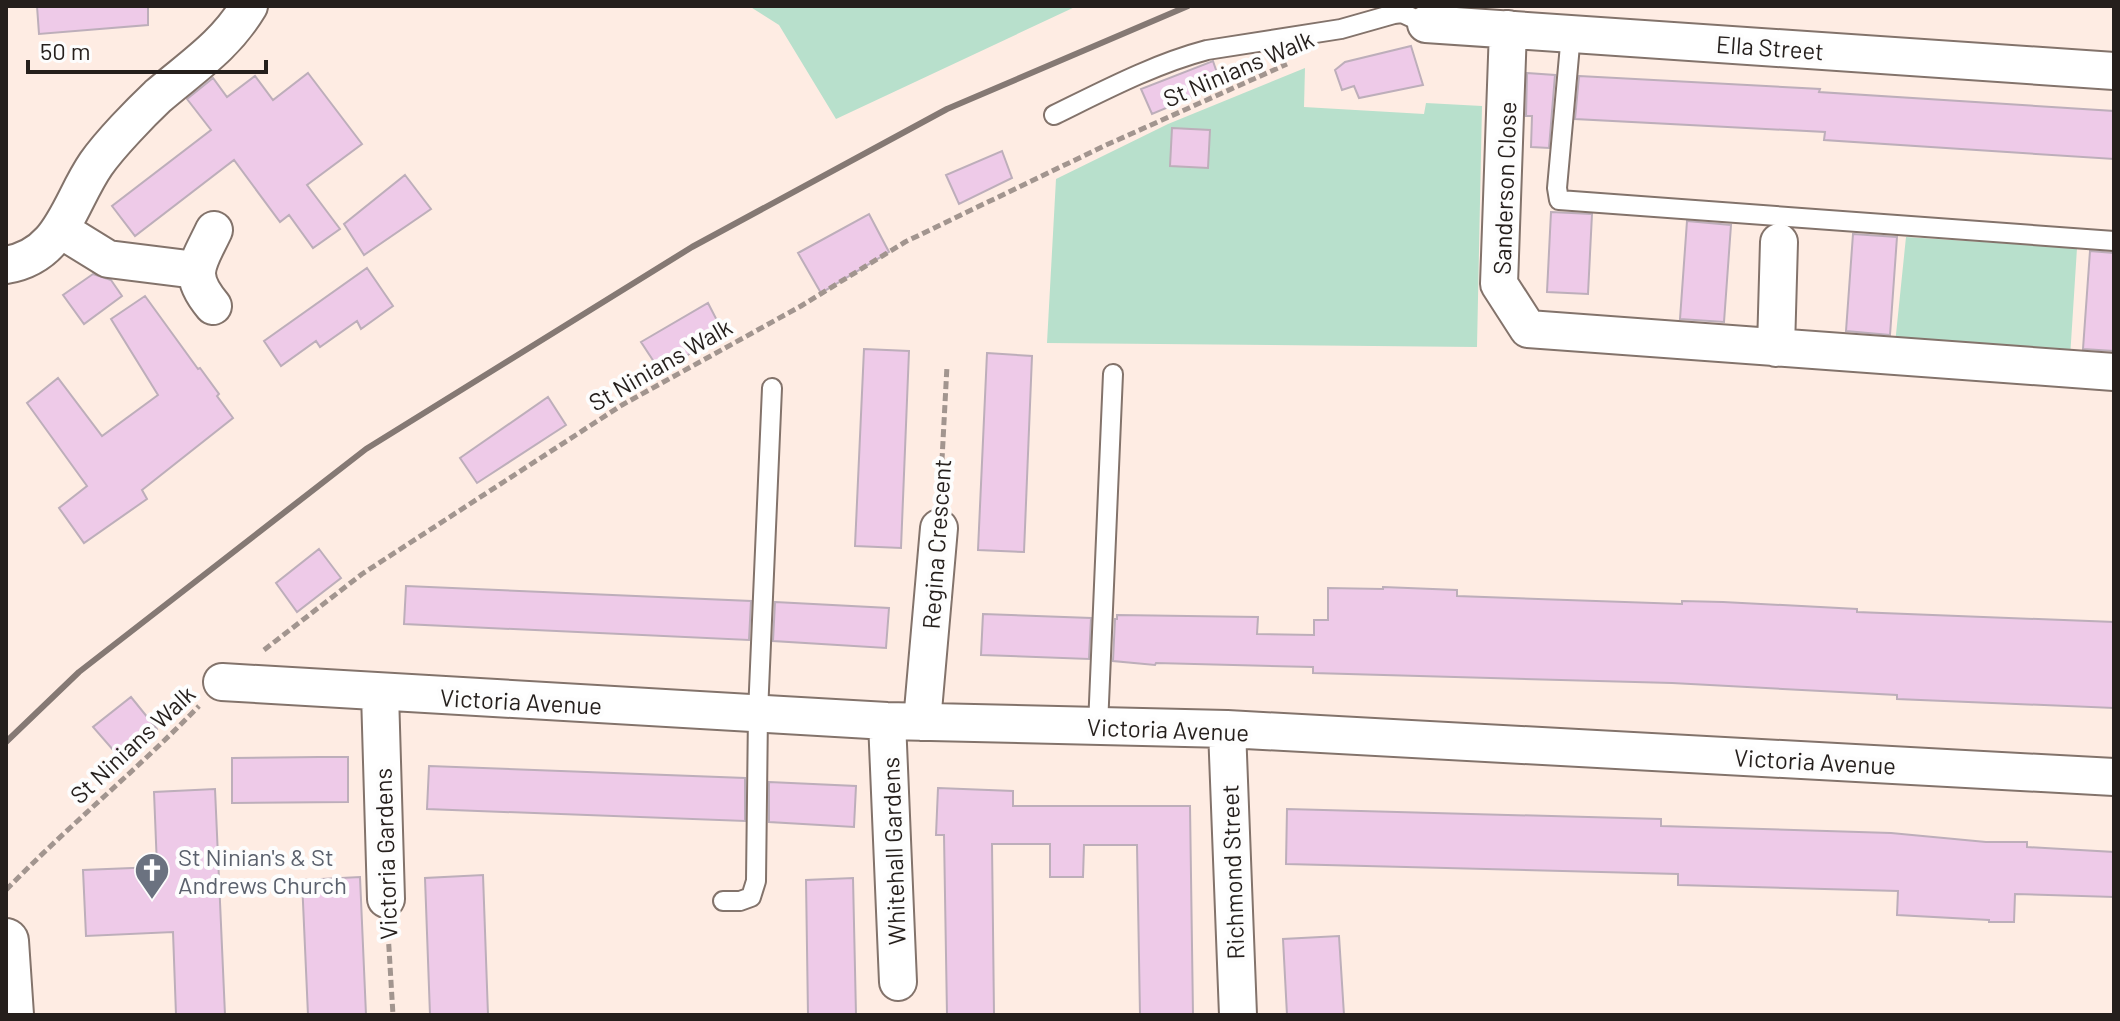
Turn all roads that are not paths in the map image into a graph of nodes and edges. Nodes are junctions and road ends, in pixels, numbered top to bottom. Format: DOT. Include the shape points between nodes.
graph roads {
  1 [pos="249,6"];
  2 [pos="1426,24"];
  3 [pos="1508,29"];
  4 [pos="1571,34"];
  5 [pos="2114,71"];
  6 [pos="1054,115"];
  7 [pos="61,230"];
  8 [pos="214,230"];
  9 [pos="2114,241"];
  10 [pos="1779,242"];
  11 [pos="6,265"];
  12 [pos="196,270"];
  13 [pos="213,306"];
  14 [pos="1776,348"];
  15 [pos="2114,372"];
  16 [pos="1113,374"];
  17 [pos="772,388"];
  18 [pos="939,528"];
  19 [pos="222,682"];
  20 [pos="380,693"];
  21 [pos="758,713"];
  22 [pos="905,721"];
  23 [pos="1098,726"];
  24 [pos="1227,729"];
  25 [pos="2114,777"];
  26 [pos="386,899"];
  27 [pos="723,901"];
  28 [pos="6,941"];
  29 [pos="6,958"];
  30 [pos="898,982"];
  31 [pos="11,1015"];
  32 [pos="1238,1015"];
  1 -- 7 [label="street" via="234,31 157,98 96,164"];
  2 -- 3 [label="street, Ella Street"];
  2 -- 6 [label="lane" via="1402,13 1341,29 1207,50"];
  3 -- 4 [label="street, Ella Street"];
  3 -- 14 [label="street, Sanderson Close" via="1499,284 1528,329"];
  4 -- 5 [label="street, Ella Street"];
  4 -- 9 [label="lane" via="1559,200"];
  7 -- 11 [label="street" via="22,262"];
  7 -- 12 [label="street" via="108,259"];
  8 -- 12 [label="street"];
  10 -- 14 [label="street"];
  12 -- 13 [label="street" via="200,290"];
  14 -- 15 [label="street, Sanderson Close"];
  16 -- 23 [label="lane"];
  17 -- 21 [label="lane"];
  18 -- 22 [label="street, Regina Crescent"];
  19 -- 20 [label="street, Victoria Avenue"];
  20 -- 21 [label="street, Victoria Avenue"];
  20 -- 26 [label="street, Victoria Gardens"];
  21 -- 22 [label="street, Victoria Avenue"];
  21 -- 27 [label="lane" via="756,881 751,897"];
  22 -- 23 [label="street, Victoria Avenue"];
  22 -- 30 [label="street, Whitehall Gardens"];
  23 -- 24 [label="street, Victoria Avenue"];
  24 -- 25 [label="street, Victoria Avenue"];
  24 -- 32 [label="street, Richmond Street"];
  28 -- 29 [label="street"];
  29 -- 31 [label="street"];
}
